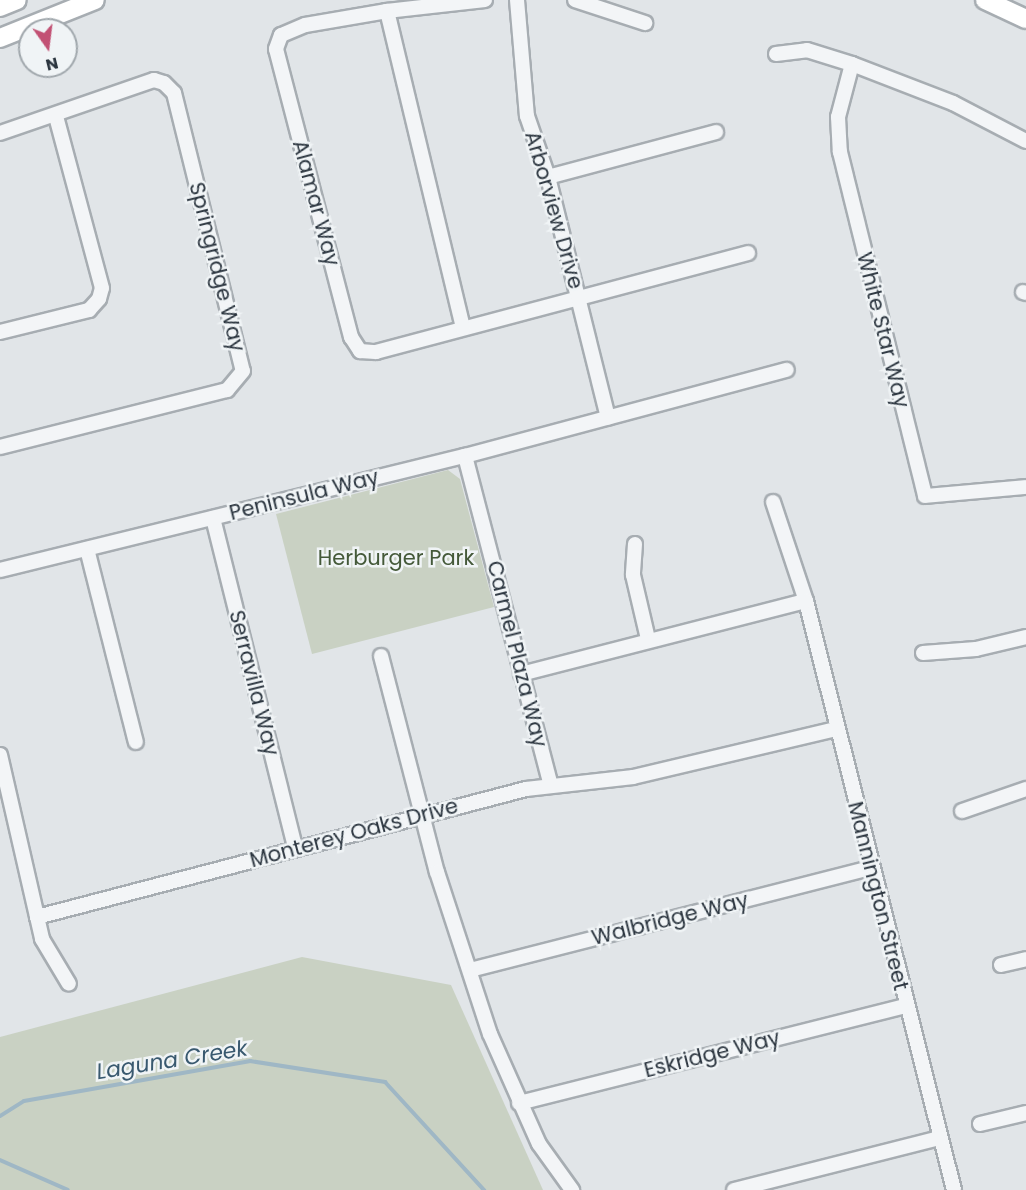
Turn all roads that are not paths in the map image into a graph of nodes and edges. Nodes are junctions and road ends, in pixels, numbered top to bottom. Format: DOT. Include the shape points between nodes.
graph roads {
  1 [pos="17,0"];
  2 [pos="95,0"];
  3 [pos="485,0"];
  4 [pos="517,0"];
  5 [pos="575,0"];
  6 [pos="985,0"];
  7 [pos="0,7"];
  8 [pos="387,11"];
  9 [pos="1026,19"];
  10 [pos="645,23"];
  11 [pos="0,38"];
  12 [pos="776,54"];
  13 [pos="852,64"];
  14 [pos="56,116"];
  15 [pos="716,132"];
  16 [pos="0,133"];
  17 [pos="1026,141"];
  18 [pos="548,177"];
  19 [pos="747,253"];
  20 [pos="579,300"];
  21 [pos="463,328"];
  22 [pos="0,332"];
  23 [pos="786,370"];
  24 [pos="609,418"];
  25 [pos="0,447"];
  26 [pos="465,456"];
  27 [pos="1026,487"];
  28 [pos="773,502"];
  29 [pos="213,518"];
  30 [pos="635,544"];
  31 [pos="87,549"];
  32 [pos="0,570"];
  33 [pos="806,601"];
  34 [pos="1026,637"];
  35 [pos="648,639"];
  36 [pos="923,653"];
  37 [pos="381,656"];
  38 [pos="521,674"];
  39 [pos="836,729"];
  40 [pos="136,742"];
  41 [pos="0,755"];
  42 [pos="550,783"];
  43 [pos="1026,789"];
  44 [pos="962,811"];
  45 [pos="423,814"];
  46 [pos="295,848"];
  47 [pos="871,868"];
  48 [pos="37,917"];
  49 [pos="1026,959"];
  50 [pos="1001,965"];
  51 [pos="470,970"];
  52 [pos="69,984"];
  53 [pos="905,1006"];
  54 [pos="519,1103"];
  55 [pos="1026,1113"];
  56 [pos="980,1124"];
  57 [pos="940,1138"];
  58 [pos="572,1190"];
  59 [pos="734,1190"];
  60 [pos="954,1190"];
  1 -- 7 [label="main road"];
  2 -- 11 [label="main road"];
  3 -- 8 [label="street, Alamar Way"];
  4 -- 18 [label="street, Arborview Drive" via="527,116"];
  5 -- 10 [label="street" via="605,5"];
  6 -- 9 [label="main road"];
  8 -- 21 [label="street"];
  8 -- 21 [label="street, Alamar Way" via="305,25 281,35 276,49 355,345 376,352"];
  12 -- 13 [label="street" via="807,50"];
  13 -- 17 [label="street" via="952,104"];
  13 -- 27 [label="street, White Star Way" via="838,117 840,152 925,496"];
  14 -- 16 [label="street, Springridge Way"];
  14 -- 22 [label="street" via="102,288 99,299 89,310"];
  14 -- 25 [label="street, Springridge Way" via="154,80 174,93 243,371 227,390"];
  15 -- 18 [label="street"];
  18 -- 20 [label="street, Arborview Drive"];
  19 -- 20 [label="street, Alamar Way"];
  20 -- 21 [label="street, Alamar Way"];
  20 -- 24 [label="street, Arborview Drive"];
  23 -- 24 [label="street, Peninsula Way"];
  24 -- 26 [label="street, Peninsula Way"];
  26 -- 29 [label="street, Peninsula Way"];
  26 -- 38 [label="street, Carmel Plaza Way"];
  28 -- 33 [label="street, Mannington Street"];
  29 -- 31 [label="street, Peninsula Way"];
  29 -- 46 [label="street, Serravilla Way"];
  30 -- 35 [label="street" via="633,575"];
  31 -- 32 [label="street, Peninsula Way"];
  31 -- 40 [label="street"];
  33 -- 35 [label="street"];
  33 -- 39 [label="street, Mannington Street"];
  34 -- 36 [label="street" via="976,650"];
  35 -- 38 [label="street"];
  37 -- 45 [label="street"];
  38 -- 42 [label="street, Carmel Plaza Way"];
  39 -- 42 [label="street, Monterey Oaks Drive" via="633,777"];
  39 -- 47 [label="street, Mannington Street"];
  41 -- 48 [label="street"];
  42 -- 45 [label="street, Monterey Oaks Drive"];
  43 -- 44 [label="street"];
  45 -- 46 [label="street, Monterey Oaks Drive"];
  45 -- 51 [label="street"];
  46 -- 48 [label="street, Monterey Oaks Drive"];
  47 -- 51 [label="street, Walbridge Way"];
  47 -- 53 [label="street, Mannington Street"];
  48 -- 52 [label="street" via="52,963"];
  49 -- 50 [label="street"];
  51 -- 54 [label="street"];
  53 -- 54 [label="street, Eskridge Way"];
  53 -- 57 [label="street, Mannington Street"];
  54 -- 58 [label="street" via="539,1144"];
  55 -- 56 [label="street"];
  57 -- 59 [label="street"];
  57 -- 60 [label="street, Mannington Street"];
}
